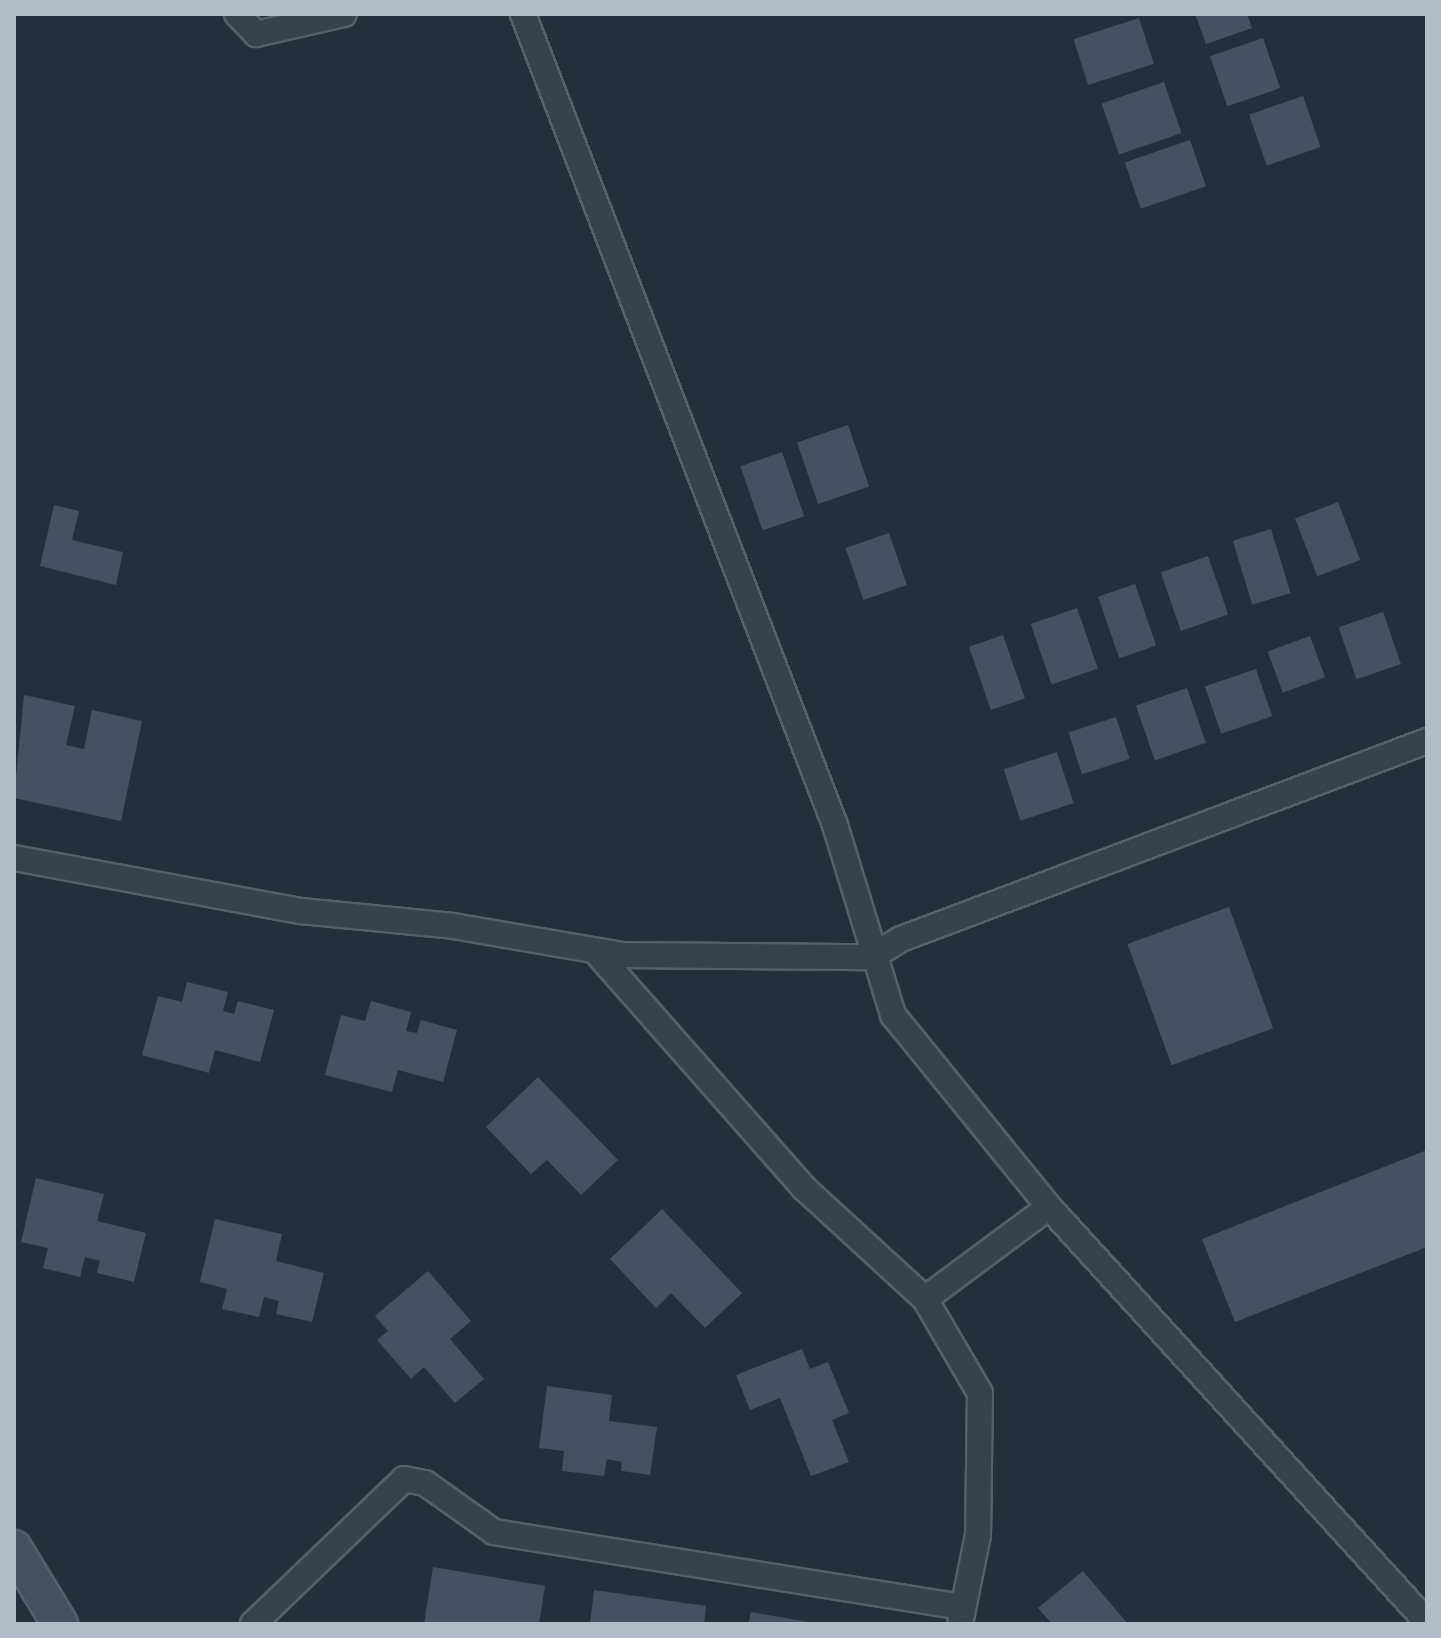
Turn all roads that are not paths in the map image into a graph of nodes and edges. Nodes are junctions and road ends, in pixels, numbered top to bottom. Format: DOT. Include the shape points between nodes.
graph roads {
  1 [pos="237,14"];
  2 [pos="344,14"];
  3 [pos="523,14"];
  4 [pos="1427,741"];
  5 [pos="14,858"];
  6 [pos="596,952"];
  7 [pos="872,957"];
  8 [pos="1049,1207"];
  9 [pos="925,1299"];
  10 [pos="14,1548"];
  11 [pos="961,1616"];
  12 [pos="1427,1622"];
  13 [pos="60,1624"];
  14 [pos="253,1624"];
  1 -- 2 [label="street" via="256,34"];
  3 -- 7 [label="street" via="835,825"];
  4 -- 7 [label="street"];
  5 -- 6 [label="street" via="301,911 453,926"];
  6 -- 7 [label="street"];
  6 -- 9 [label="street" via="804,1188"];
  7 -- 8 [label="street" via="893,1015"];
  8 -- 9 [label="street"];
  8 -- 12 [label="street"];
  9 -- 11 [label="street" via="980,1393 978,1535"];
  10 -- 13 [label="street"];
  11 -- 14 [label="street" via="494,1532 425,1483 404,1479"];
}
